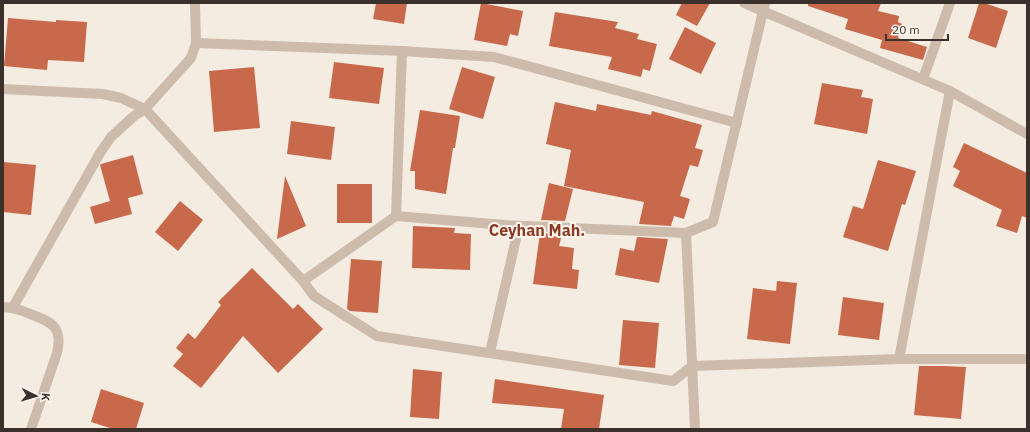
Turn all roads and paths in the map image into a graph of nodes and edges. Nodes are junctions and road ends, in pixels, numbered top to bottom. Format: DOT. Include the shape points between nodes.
graph roads {
  1 [pos="195,3"];
  2 [pos="744,3"];
  3 [pos="950,3"];
  4 [pos="764,7"];
  5 [pos="196,43"];
  6 [pos="402,51"];
  7 [pos="923,79"];
  8 [pos="3,89"];
  9 [pos="950,91"];
  10 [pos="145,109"];
  11 [pos="737,123"];
  12 [pos="1027,134"];
  13 [pos="396,216"];
  14 [pos="519,226"];
  15 [pos="686,233"];
  16 [pos="304,281"];
  17 [pos="8,307"];
  18 [pos="490,352"];
  19 [pos="899,359"];
  20 [pos="1027,359"];
  21 [pos="692,366"];
  22 [pos="31,429"];
  23 [pos="695,429"];
  1 -- 5 [label="street"];
  2 -- 4 [label="street"];
  3 -- 7 [label="street"];
  4 -- 7 [label="street"];
  4 -- 11 [label="street"];
  5 -- 6 [label="street"];
  5 -- 10 [label="street" via="191,58"];
  6 -- 11 [label="street" via="494,57"];
  6 -- 13 [label="street"];
  7 -- 9 [label="street"];
  8 -- 10 [label="street" via="103,94 122,98"];
  9 -- 12 [label="street"];
  9 -- 19 [label="street"];
  10 -- 16 [label="street"];
  10 -- 17 [label="street" via="111,137"];
  11 -- 15 [label="street" via="713,222"];
  13 -- 14 [label="street"];
  13 -- 16 [label="street"];
  14 -- 15 [label="street"];
  14 -- 18 [label="street"];
  15 -- 21 [label="street"];
  16 -- 18 [label="street" via="314,296 377,336"];
  17 -- 22 [label="street" via="46,319 58,333 60,342"];
  18 -- 21 [label="street" via="673,381"];
  19 -- 20 [label="street"];
  19 -- 21 [label="street"];
  21 -- 23 [label="street"];
}
